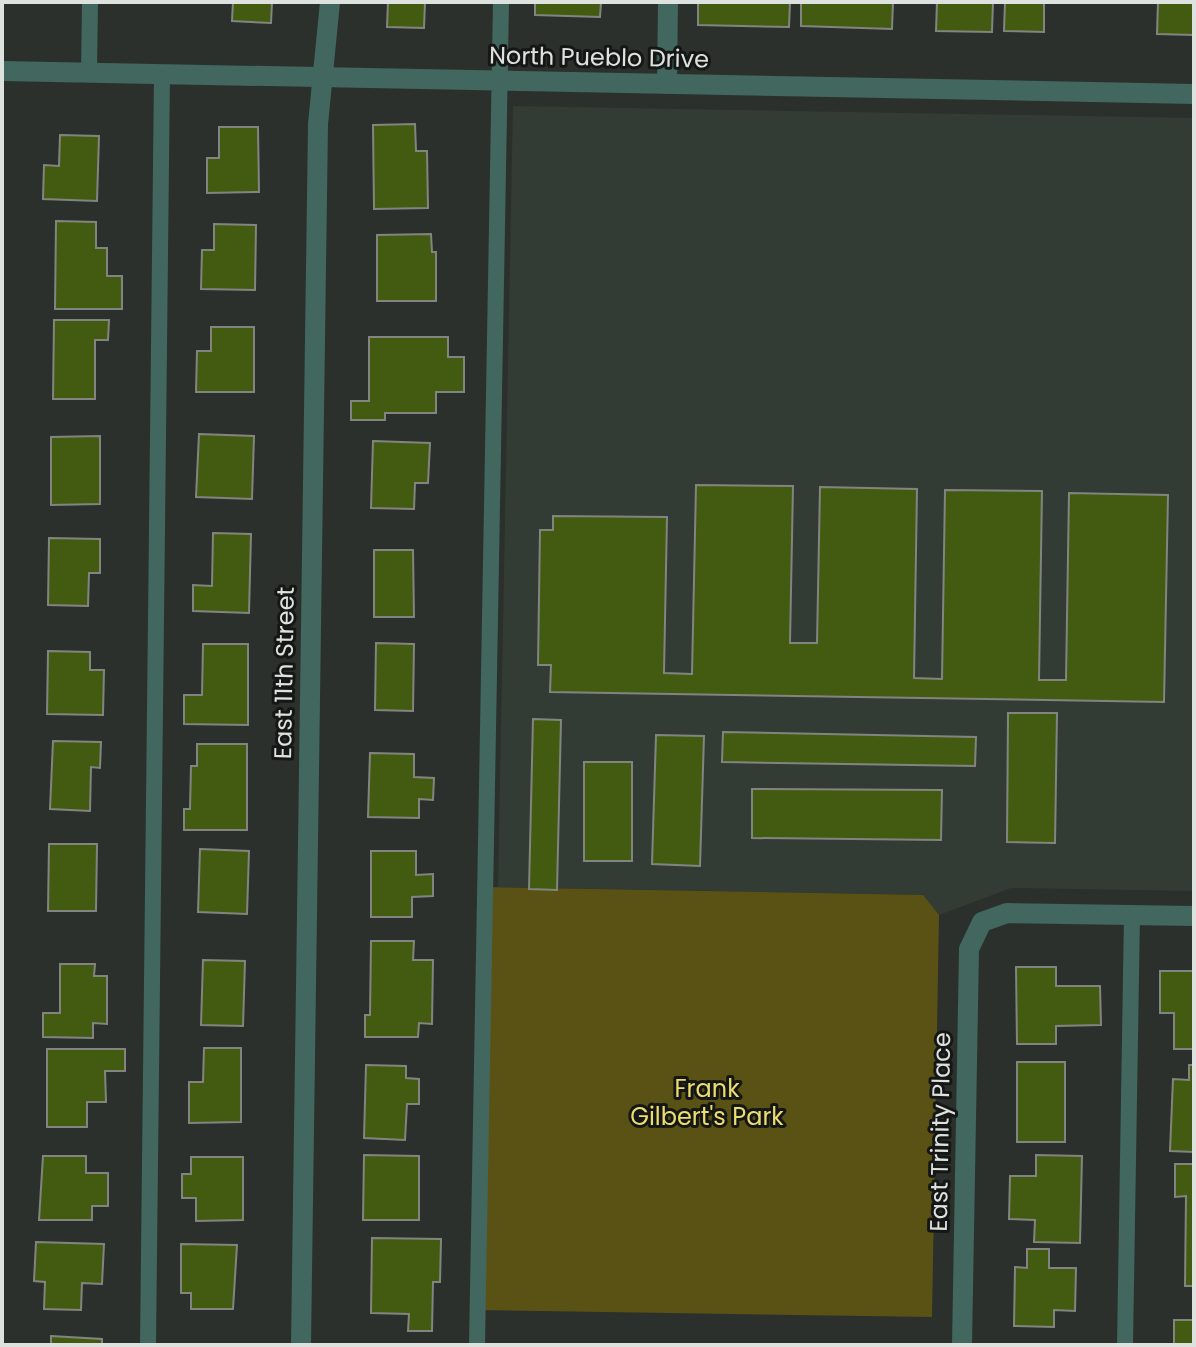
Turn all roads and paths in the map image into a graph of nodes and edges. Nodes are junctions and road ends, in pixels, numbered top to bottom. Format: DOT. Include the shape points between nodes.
graph roads {
  1 [pos="90,2"];
  2 [pos="330,2"];
  3 [pos="501,2"];
  4 [pos="668,2"];
  5 [pos="2,71"];
  6 [pos="89,73"];
  7 [pos="162,74"];
  8 [pos="321,77"];
  9 [pos="499,81"];
  10 [pos="667,84"];
  11 [pos="1194,94"];
  12 [pos="1132,914"];
  13 [pos="1194,916"];
  14 [pos="148,1345"];
  15 [pos="301,1345"];
  16 [pos="477,1345"];
  17 [pos="962,1345"];
  18 [pos="1125,1345"];
  1 -- 6 [label="lane"];
  2 -- 8 [label="street, East 11th Street"];
  3 -- 9 [label="lane"];
  4 -- 10 [label="street"];
  5 -- 6 [label="street, North Pueblo Drive"];
  6 -- 7 [label="street, North Pueblo Drive"];
  7 -- 8 [label="street, North Pueblo Drive"];
  7 -- 14 [label="lane"];
  8 -- 9 [label="street, North Pueblo Drive"];
  8 -- 15 [label="street, East 11th Street"];
  9 -- 10 [label="street, North Pueblo Drive"];
  9 -- 16 [label="lane"];
  10 -- 11 [label="street, North Pueblo Drive"];
  12 -- 13 [label="street"];
  12 -- 17 [label="street, East Trinity Place" via="1007,913 982,922 969,949"];
  12 -- 18 [label="lane"];
}
